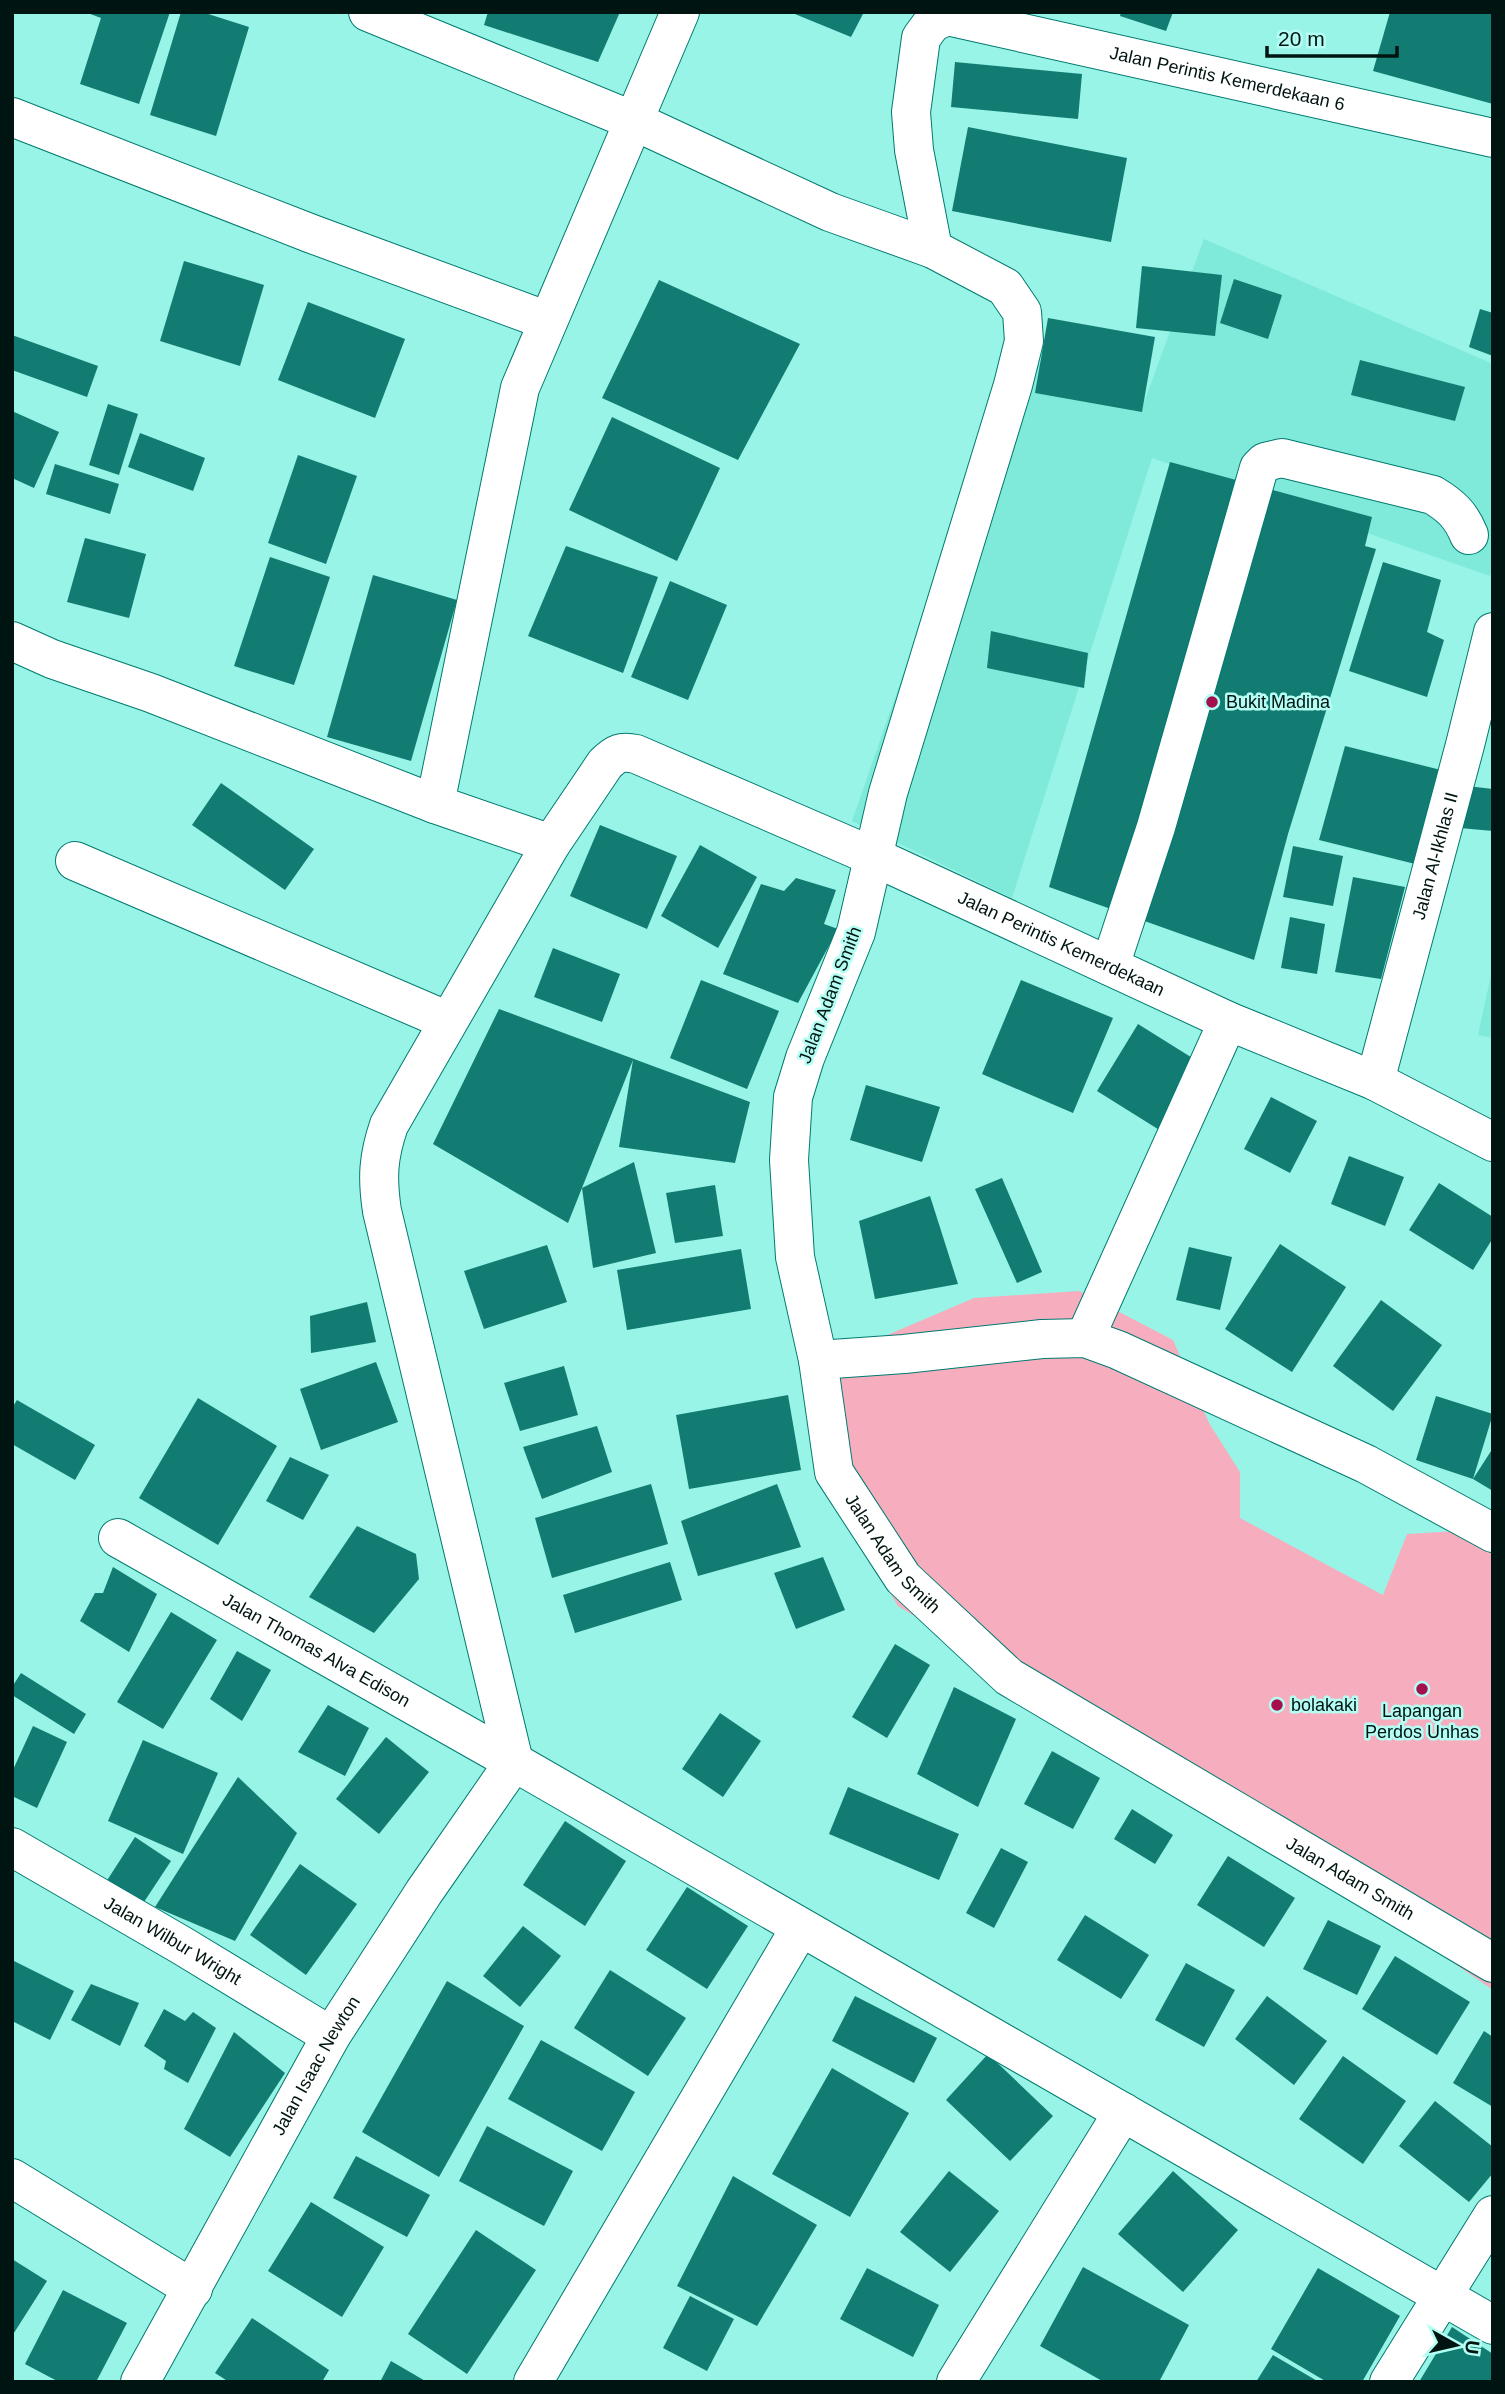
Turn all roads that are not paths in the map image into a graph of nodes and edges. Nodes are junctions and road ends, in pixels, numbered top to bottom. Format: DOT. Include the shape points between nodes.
graph roads {
  1 [pos="368,12"];
  2 [pos="680,12"];
  3 [pos="12,117"];
  4 [pos="634,121"];
  5 [pos="1493,138"];
  6 [pos="933,249"];
  7 [pos="548,321"];
  8 [pos="1469,535"];
  9 [pos="1493,632"];
  10 [pos="12,641"];
  11 [pos="435,804"];
  12 [pos="551,844"];
  13 [pos="872,856"];
  14 [pos="75,861"];
  15 [pos="1110,966"];
  16 [pos="448,1021"];
  17 [pos="1228,1021"];
  18 [pos="1375,1082"];
  19 [pos="1493,1142"];
  20 [pos="1085,1338"];
  21 [pos="818,1360"];
  22 [pos="1493,1533"];
  23 [pos="118,1538"];
  24 [pos="514,1762"];
  25 [pos="12,1847"];
  26 [pos="800,1928"];
  27 [pos="1493,1962"];
  28 [pos="331,2036"];
  29 [pos="1123,2112"];
  30 [pos="12,2178"];
  31 [pos="1493,2215"];
  32 [pos="193,2289"];
  33 [pos="1442,2295"];
  34 [pos="1493,2325"];
  35 [pos="140,2382"];
  36 [pos="533,2382"];
  37 [pos="956,2382"];
  38 [pos="1388,2382"];
  1 -- 4 [label="street, Jalan Adam Smith"];
  2 -- 4 [label="street"];
  3 -- 7 [label="street"];
  4 -- 6 [label="street, Jalan Adam Smith" via="830,212"];
  4 -- 7 [label="street"];
  5 -- 6 [label="street, Jalan Perintis Kemerdekaan 6" via="947,16 932,23 921,38 911,111"];
  6 -- 13 [label="street, Jalan Adam Smith" via="1004,287 1022,312 1024,341"];
  7 -- 11 [label="street" via="520,387"];
  8 -- 15 [label="street" via="1452,506 1433,495 1282,458 1259,468 1156,827"];
  9 -- 18 [label="street, Jalan Al-Ikhlas II"];
  10 -- 11 [label="street"];
  11 -- 12 [label="street"];
  12 -- 13 [label="street, Jalan Perintis Kemerdekaan" via="605,764 625,751"];
  12 -- 16 [label="street"];
  13 -- 15 [label="street, Jalan Perintis Kemerdekaan"];
  13 -- 21 [label="street, Jalan Adam Smith" via="856,932 793,1097 789,1160 795,1257"];
  14 -- 16 [label="street"];
  15 -- 17 [label="street, Jalan Perintis Kemerdekaan"];
  16 -- 24 [label="street" via="390,1125 381,1147 377,1180"];
  17 -- 18 [label="street, Jalan Perintis Kemerdekaan"];
  17 -- 20 [label="street"];
  18 -- 19 [label="street, Jalan Perintis Kemerdekaan"];
  20 -- 21 [label="street" via="1013,1340"];
  20 -- 22 [label="street" via="1366,1464"];
  21 -- 27 [label="street, Jalan Adam Smith" via="834,1472 903,1578 1009,1677"];
  23 -- 24 [label="street, Jalan Thomas Alva Edison"];
  24 -- 26 [label="street, Jalan Thomas Alva Edison"];
  24 -- 28 [label="street, Jalan Isaac Newton"];
  25 -- 28 [label="street, Jalan Wilbur Wright"];
  26 -- 29 [label="street, Jalan Thomas Alva Edison"];
  26 -- 36 [label="street"];
  28 -- 32 [label="street, Jalan Isaac Newton"];
  29 -- 33 [label="street, Jalan Thomas Alva Edison"];
  29 -- 37 [label="street"];
  30 -- 32 [label="street"];
  31 -- 33 [label="street"];
  32 -- 35 [label="street, Jalan Isaac Newton"];
  33 -- 34 [label="street, Jalan Thomas Alva Edison"];
  33 -- 38 [label="street"];
}
